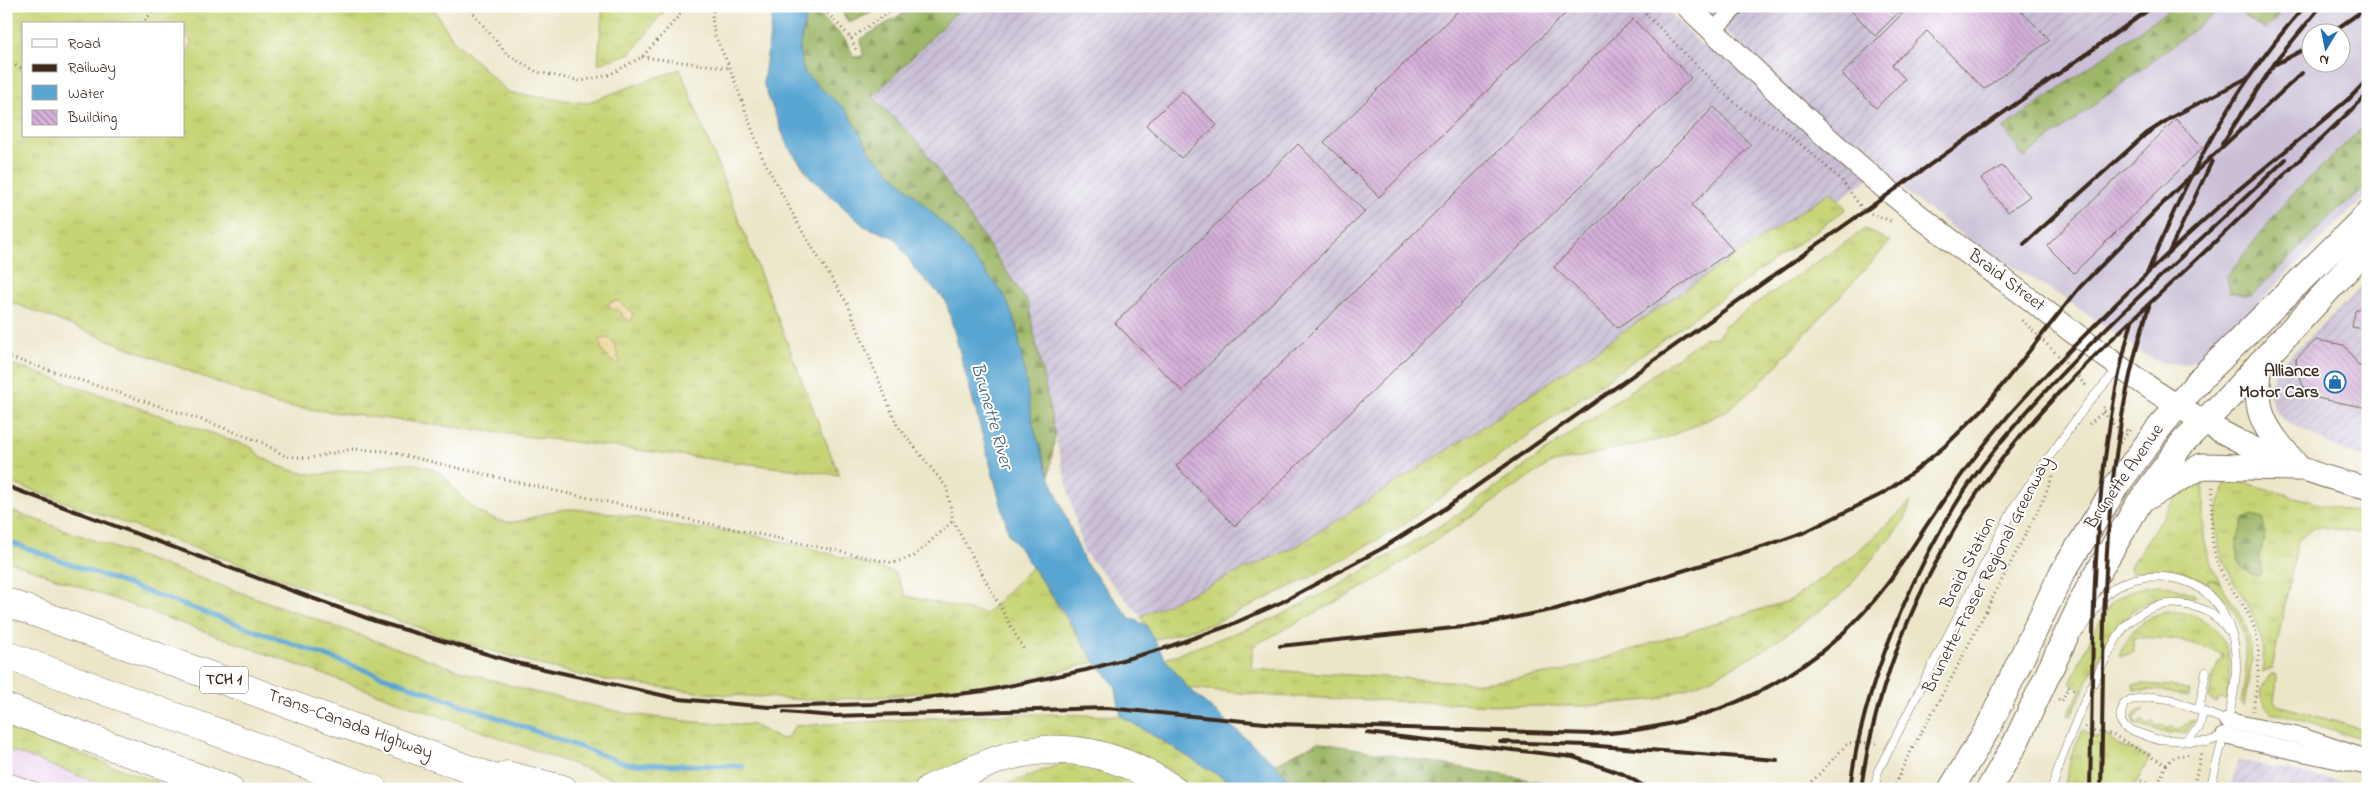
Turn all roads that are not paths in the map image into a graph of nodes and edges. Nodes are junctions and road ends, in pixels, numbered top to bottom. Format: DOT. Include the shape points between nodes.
graph roads {
  1 [pos="1687,6"];
  2 [pos="1737,6"];
  3 [pos="1713,31"];
  4 [pos="2368,214"];
  5 [pos="2367,248"];
  6 [pos="2260,363"];
  7 [pos="2120,368"];
  8 [pos="2175,407"];
  9 [pos="2203,423"];
  10 [pos="2298,468"];
  11 [pos="2368,488"];
  12 [pos="2139,503"];
  13 [pos="6,602"];
  14 [pos="2233,636"];
  15 [pos="2059,649"];
  16 [pos="6,655"];
  17 [pos="2206,672"];
  18 [pos="6,708"];
  19 [pos="2201,711"];
  20 [pos="2226,729"];
  21 [pos="2187,739"];
  22 [pos="442,758"];
  23 [pos="2368,758"];
  24 [pos="2368,767"];
  25 [pos="6,776"];
  26 [pos="43,789"];
  27 [pos="229,789"];
  28 [pos="373,789"];
  29 [pos="524,789"];
  30 [pos="562,789"];
  31 [pos="930,789"];
  32 [pos="1173,789"];
  33 [pos="1875,789"];
  34 [pos="1951,789"];
  35 [pos="1989,789"];
  36 [pos="2052,789"];
  37 [pos="2210,789"];
  38 [pos="2293,789"];
  39 [pos="2319,789"];
  1 -- 3 [label="street, Braid Street"];
  2 -- 3 [label="street"];
  3 -- 7 [label="street, Braid Street" via="1890,193"];
  4 -- 8 [label="main road, Brunette Avenue" via="2202,376"];
  5 -- 6 [label="main road, Brunette Avenue"];
  6 -- 9 [label="main road, Brunette Avenue"];
  6 -- 10 [label="main road" via="2257,405 2270,432"];
  7 -- 8 [label="street, Braid Street"];
  7 -- 33 [label="lane, Braid Station" via="2087,404 2016,505 1878,771"];
  8 -- 9 [label="street, Braid Street"];
  8 -- 34 [label="main road, Brunette Avenue" via="2092,522 2034,630 1988,728"];
  9 -- 10 [label="street, Braid Street"];
  9 -- 12 [label="main road, Brunette Avenue" via="2183,442"];
  10 -- 11 [label="street, Braid Street"];
  10 -- 12 [label="main road" via="2202,466"];
  12 -- 15 [label="main road, Brunette Avenue" via="2088,589"];
  13 -- 22 [label="highway, Trans-Canada Highway / TCH 1"];
  14 -- 15 [label="lane" via="2215,600 2200,588 2159,576 2136,578 2107,592 2083,630"];
  14 -- 20 [label="lane" via="2236,669"];
  14 -- 36 [label="lane" via="2217,617 2199,606 2172,603 2151,608 2133,618 2117,638 2085,698"];
  15 -- 35 [label="main road, Brunette Avenue" via="2015,744"];
  16 -- 28 [label="highway"];
  17 -- 19 [label="lane"];
  18 -- 27 [label="highway"];
  19 -- 20 [label="lane"];
  19 -- 21 [label="lane" via="2199,728"];
  19 -- 21 [label="lane" via="2169,699 2153,697 2130,700 2122,708 2121,722 2130,730 2161,740"];
  20 -- 21 [label="lane" via="2207,742"];
  20 -- 23 [label="street" via="2304,737"];
  20 -- 24 [label="street"];
  20 -- 37 [label="lane"];
  22 -- 29 [label="highway, Trans-Canada Highway / TCH 1"];
  22 -- 30 [label="highway"];
  25 -- 26 [label="lane"];
  31 -- 32 [label="highway" via="1000,759 1035,750 1070,750 1105,755 1145,771"];
  38 -- 39 [label="lane" via="2295,786"];
}
